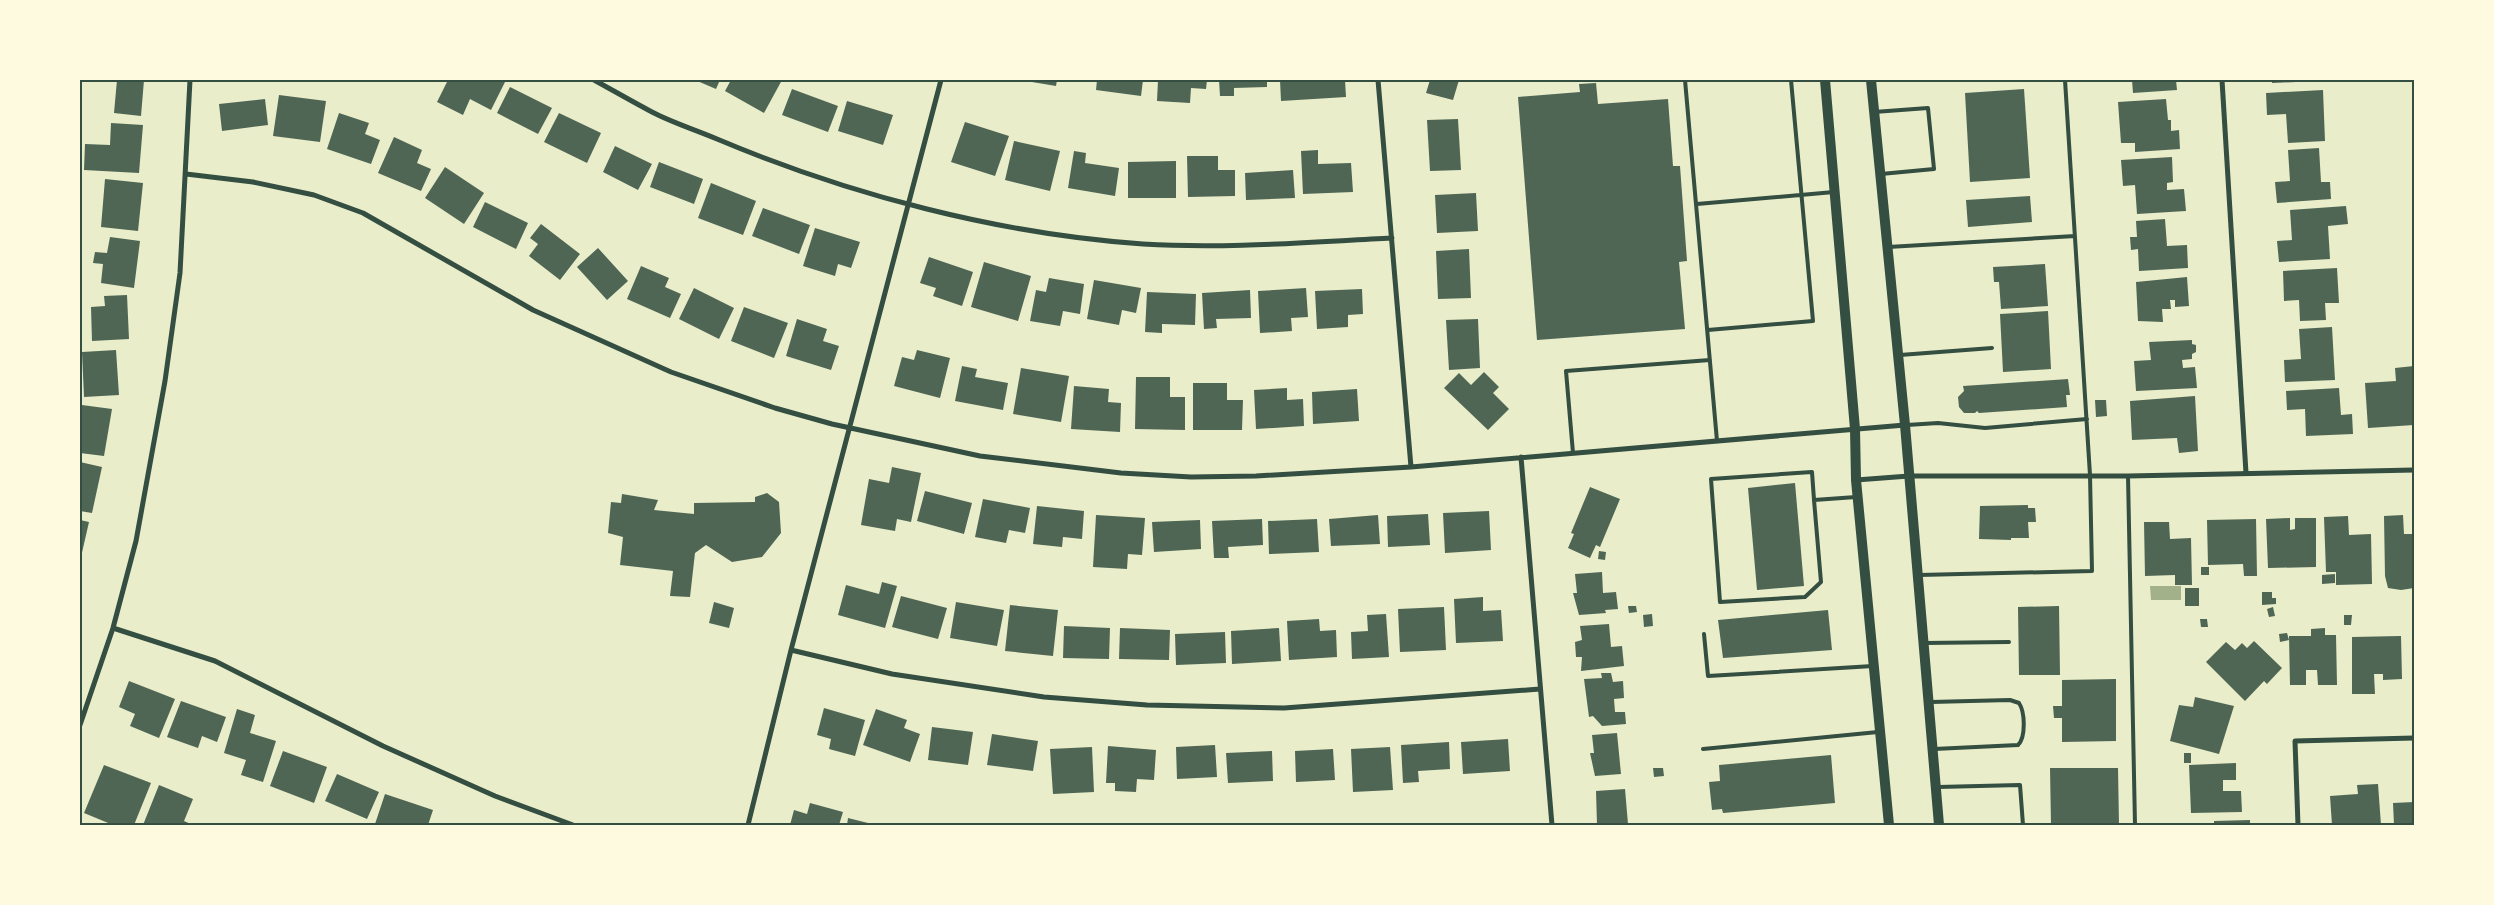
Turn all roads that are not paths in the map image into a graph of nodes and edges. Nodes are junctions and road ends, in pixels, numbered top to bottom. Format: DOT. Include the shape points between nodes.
graph roads {
  1 [pos="190,80"];
  2 [pos="594,80"];
  3 [pos="941,80"];
  4 [pos="1378,80"];
  5 [pos="1685,80"];
  6 [pos="1790,80"];
  7 [pos="1826,80"];
  8 [pos="1871,80"];
  9 [pos="2065,80"];
  10 [pos="2222,80"];
  11 [pos="1874,112"];
  12 [pos="186,174"];
  13 [pos="1880,174"];
  14 [pos="1835,192"];
  15 [pos="1801,195"];
  16 [pos="910,204"];
  17 [pos="1697,204"];
  18 [pos="2075,236"];
  19 [pos="1392,238"];
  20 [pos="1888,248"];
  21 [pos="1708,330"];
  22 [pos="1992,348"];
  23 [pos="1898,355"];
  24 [pos="1710,360"];
  25 [pos="2087,419"];
  26 [pos="1905,425"];
  27 [pos="851,429"];
  28 [pos="1855,429"];
  29 [pos="1717,441"];
  30 [pos="1573,453"];
  31 [pos="1521,457"];
  32 [pos="1411,467"];
  33 [pos="2414,470"];
  34 [pos="2246,473"];
  35 [pos="2090,475"];
  36 [pos="1909,476"];
  37 [pos="2128,476"];
  38 [pos="1856,480"];
  39 [pos="1858,497"];
  40 [pos="1814,500"];
  41 [pos="1918,575"];
  42 [pos="113,628"];
  43 [pos="1704,634"];
  44 [pos="2009,642"];
  45 [pos="1924,643"];
  46 [pos="791,650"];
  47 [pos="1874,666"];
  48 [pos="1540,689"];
  49 [pos="1928,702"];
  50 [pos="80,725"];
  51 [pos="1880,732"];
  52 [pos="2414,738"];
  53 [pos="1703,749"];
  54 [pos="1932,749"];
  55 [pos="1936,787"];
  56 [pos="573,825"];
  57 [pos="748,825"];
  58 [pos="1552,825"];
  59 [pos="1889,825"];
  60 [pos="1939,825"];
  61 [pos="2023,825"];
  62 [pos="2134,825"];
  63 [pos="2298,825"];
  1 -- 12 [label="street"];
  2 -- 16 [label="street" via="654,113 758,156"];
  3 -- 16 [label="street"];
  4 -- 19 [label="street"];
  5 -- 17 [label="lane"];
  6 -- 15 [label="lane"];
  7 -- 14 [label="main road"];
  8 -- 11 [label="main road"];
  9 -- 18 [label="lane"];
  10 -- 34 [label="street"];
  11 -- 13 [label="main road"];
  11 -- 13 [label="lane" via="1928,108 1931,134 1934,169"];
  12 -- 27 [label="street" via="253,182 314,195 363,213 533,310 671,372 775,408"];
  12 -- 42 [label="street" via="180,273 164,380 136,541"];
  13 -- 20 [label="main road"];
  14 -- 15 [label="lane"];
  14 -- 28 [label="main road"];
  15 -- 17 [label="lane"];
  15 -- 21 [label="lane" via="1813,321"];
  16 -- 19 [label="street" via="1015,227 1144,244 1231,246"];
  16 -- 27 [label="street"];
  17 -- 21 [label="lane"];
  18 -- 20 [label="lane"];
  18 -- 25 [label="lane"];
  19 -- 32 [label="street"];
  20 -- 23 [label="main road"];
  21 -- 24 [label="lane"];
  22 -- 23 [label="lane"];
  23 -- 26 [label="main road"];
  24 -- 29 [label="lane"];
  24 -- 30 [label="lane" via="1566,371"];
  25 -- 26 [label="lane" via="1985,428 1938,423"];
  25 -- 35 [label="lane"];
  26 -- 28 [label="street"];
  26 -- 36 [label="main road"];
  27 -- 32 [label="street" via="980,456 1121,473 1256,476"];
  27 -- 46 [label="street"];
  28 -- 29 [label="street"];
  28 -- 38 [label="main road"];
  29 -- 30 [label="street"];
  30 -- 31 [label="street"];
  31 -- 32 [label="street"];
  31 -- 48 [label="street"];
  33 -- 34 [label="street"];
  34 -- 37 [label="street"];
  35 -- 36 [label="street"];
  35 -- 37 [label="street"];
  35 -- 41 [label="lane" via="2092,571"];
  36 -- 38 [label="street"];
  36 -- 41 [label="main road"];
  37 -- 62 [label="lane"];
  38 -- 39 [label="main road"];
  39 -- 40 [label="lane"];
  39 -- 47 [label="main road"];
  40 -- 40 [label="lane" via="1812,472 1711,479 1720,602 1806,597 1820,582"];
  41 -- 45 [label="main road"];
  42 -- 50 [label="street"];
  42 -- 56 [label="street" via="215,661 383,746 495,796"];
  43 -- 47 [label="lane" via="1708,676"];
  44 -- 45 [label="lane"];
  45 -- 49 [label="main road"];
  46 -- 48 [label="street" via="892,674 1044,696 1147,705 1284,708"];
  46 -- 57 [label="street"];
  47 -- 51 [label="main road"];
  48 -- 58 [label="street"];
  49 -- 54 [label="main road"];
  49 -- 54 [label="lane" via="2010,700 2019,703 2023,709 2018,745"];
  51 -- 53 [label="lane"];
  51 -- 59 [label="main road"];
  52 -- 63 [label="street" via="2295,741"];
  54 -- 55 [label="main road"];
  55 -- 60 [label="main road"];
  55 -- 61 [label="lane" via="2020,785"];
}
